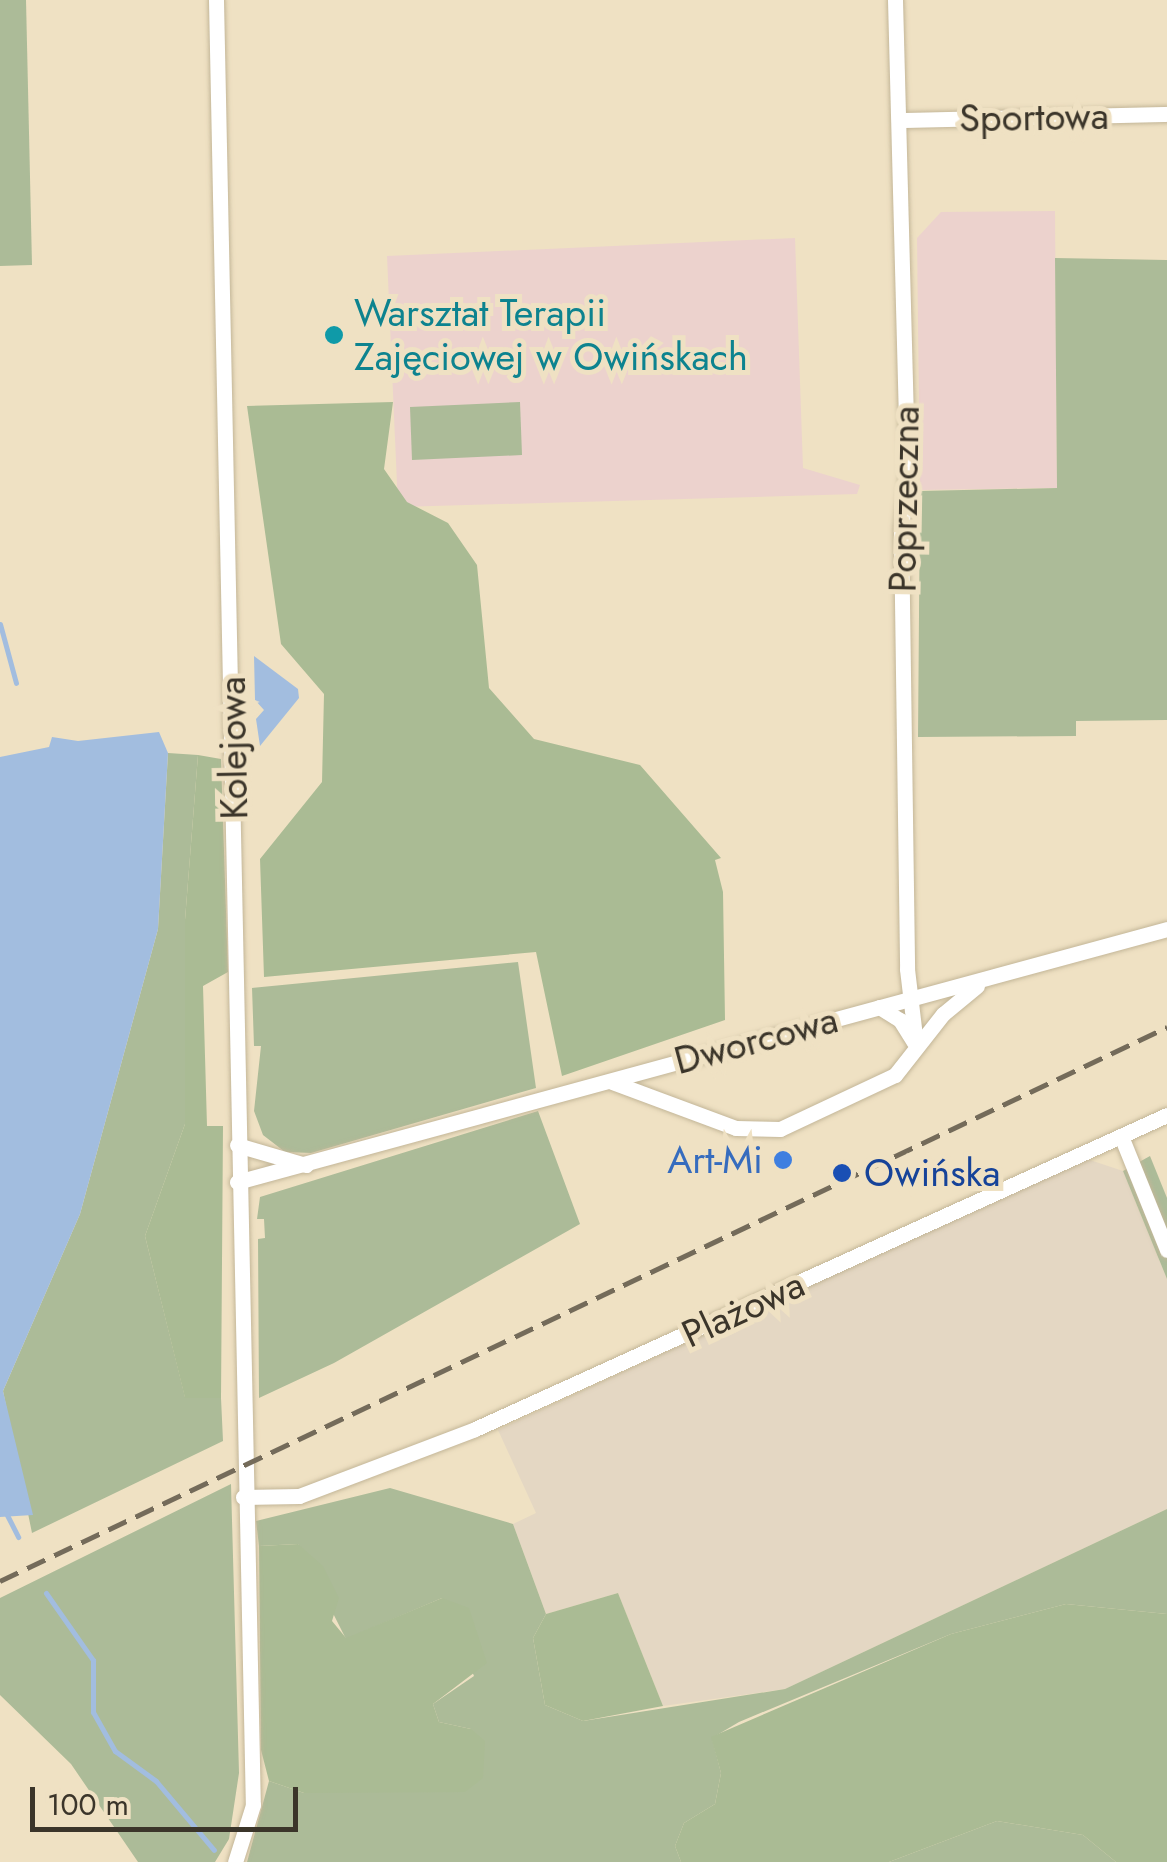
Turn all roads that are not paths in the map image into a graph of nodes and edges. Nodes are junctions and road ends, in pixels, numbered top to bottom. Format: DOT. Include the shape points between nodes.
graph roads {
  1 [pos="216,0"];
  2 [pos="896,0"];
  3 [pos="1167,114"];
  4 [pos="902,120"];
  5 [pos="1167,928"];
  6 [pos="988,979"];
  7 [pos="910,998"];
  8 [pos="879,1007"];
  9 [pos="916,1046"];
  10 [pos="667,1065"];
  11 [pos="603,1081"];
  12 [pos="662,1096"];
  13 [pos="1167,1115"];
  14 [pos="1122,1136"];
  15 [pos="237,1145"];
  16 [pos="310,1165"];
  17 [pos="237,1182"];
  18 [pos="1167,1250"];
  19 [pos="243,1497"];
  20 [pos="235,1862"];
  1 -- 15 [label="street, Kolejowa"];
  2 -- 4 [label="street, Poprzeczna"];
  3 -- 4 [label="street, Sportowa"];
  4 -- 7 [label="street, Poprzeczna"];
  5 -- 6 [label="street, Dworcowa"];
  6 -- 7 [label="street, Dworcowa"];
  6 -- 9 [label="street, Dworcowa" via="948,1008"];
  7 -- 8 [label="street, Dworcowa"];
  7 -- 9 [label="street"];
  8 -- 9 [label="street" via="900,1020"];
  8 -- 10 [label="street, Dworcowa"];
  9 -- 12 [label="street, Dworcowa" via="884,1082 780,1129 736,1128"];
  10 -- 11 [label="street, Dworcowa"];
  10 -- 12 [label="street"];
  11 -- 12 [label="street, Dworcowa"];
  11 -- 16 [label="street, Dworcowa"];
  13 -- 14 [label="street, Plażowa"];
  14 -- 18 [label="street"];
  14 -- 19 [label="street, Plażowa" via="475,1429 299,1496"];
  15 -- 16 [label="street, Dworcowa" via="276,1161"];
  15 -- 17 [label="street, Kolejowa"];
  16 -- 17 [label="street, Dworcowa"];
  17 -- 19 [label="street, Kolejowa"];
  19 -- 20 [label="street, Kolejowa" via="253,1805"];
}
